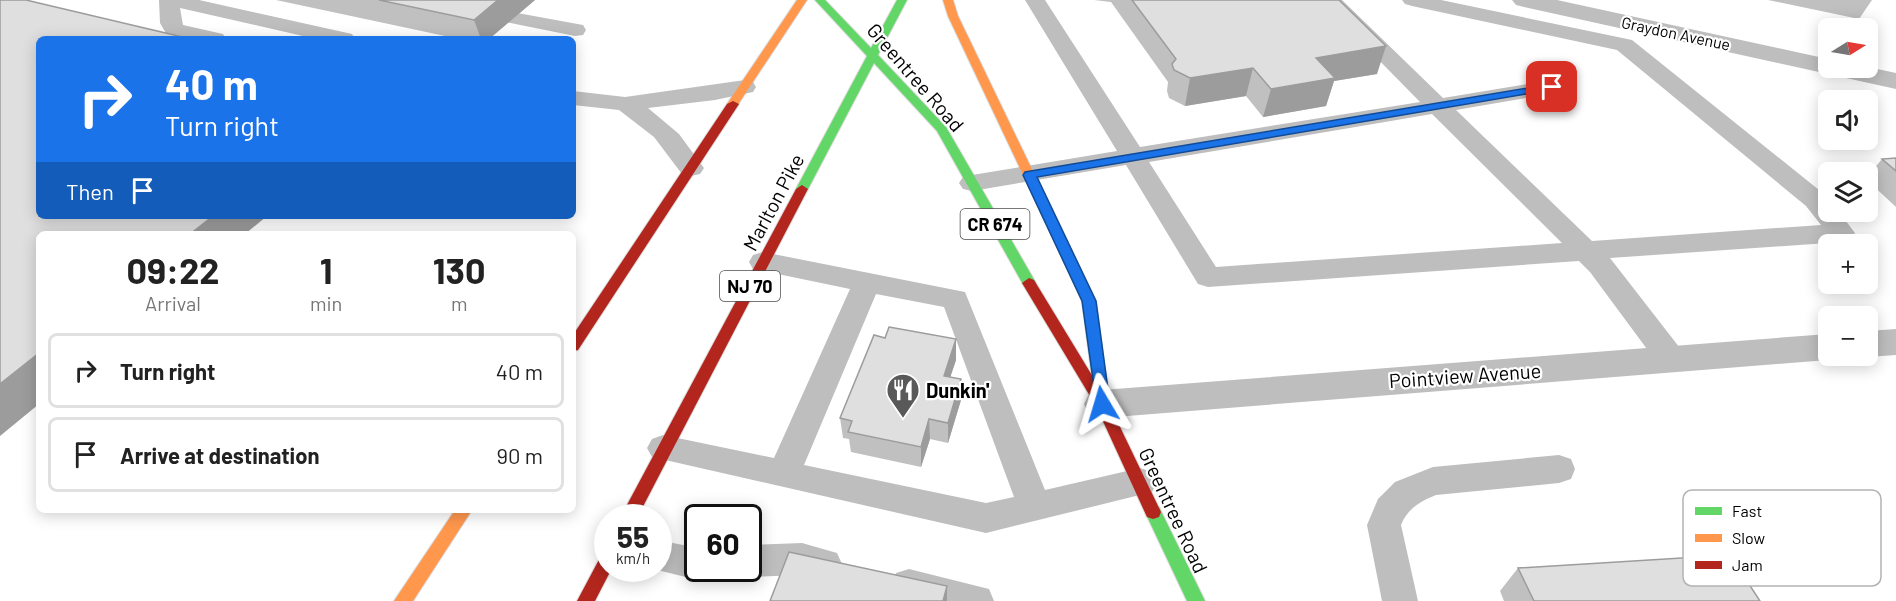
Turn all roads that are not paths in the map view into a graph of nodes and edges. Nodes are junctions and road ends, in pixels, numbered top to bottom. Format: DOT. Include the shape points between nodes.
graph roads {
  1 [pos="170,0"];
  2 [pos="802,0"];
  3 [pos="820,0"];
  4 [pos="902,0"];
  5 [pos="948,0"];
  6 [pos="1035,0"];
  7 [pos="1330,0"];
  8 [pos="1412,0"];
  9 [pos="1524,0"];
  10 [pos="512,18"];
  11 [pos="575,30"];
  12 [pos="202,36"];
  13 [pos="331,36"];
  14 [pos="874,55"];
  15 [pos="1818,65"];
  16 [pos="1878,77"];
  17 [pos="1896,81"];
  18 [pos="745,87"];
  19 [pos="1552,87"];
  20 [pos="576,98"];
  21 [pos="625,104"];
  22 [pos="1438,105"];
  23 [pos="1133,156"];
  24 [pos="691,168"];
  25 [pos="1029,175"];
  26 [pos="972,183"];
  27 [pos="1585,251"];
  28 [pos="763,262"];
  29 [pos="867,282"];
  30 [pos="576,340"];
  31 [pos="1896,342"];
  32 [pos="1878,343"];
  33 [pos="1818,348"];
  34 [pos="1672,360"];
  35 [pos="1102,404"];
  36 [pos="663,448"];
  37 [pos="1559,469"];
  38 [pos="784,474"];
  39 [pos="1140,482"];
  40 [pos="635,504"];
  41 [pos="1035,507"];
  42 [pos="462,513"];
  43 [pos="762,560"];
  44 [pos="596,582"];
  45 [pos="403,601"];
  46 [pos="586,601"];
  47 [pos="976,601"];
  48 [pos="1196,601"];
  49 [pos="1400,601"];
  1 -- 12 [label="lane" via="175,30"];
  1 -- 13 [label="lane"];
  2 -- 18 [label="main road"];
  3 -- 14 [label="main road, Greentree Road / CR 674"];
  4 -- 14 [label="main road, Marlton Pike / NJ 70"];
  5 -- 25 [label="main road, Greentree Road / CR 674"];
  6 -- 23 [label="lane"];
  7 -- 22 [label="lane"];
  8 -- 27 [label="lane" via="1624,45 1815,200 1842,232"];
  9 -- 15 [label="street, Graydon Avenue"];
  10 -- 11 [label="lane"];
  14 -- 26 [label="main road, Greentree Road / CR 674" via="942,129"];
  14 -- 28 [label="main road, Marlton Pike / NJ 70"];
  16 -- 17 [label="street"];
  18 -- 21 [label="lane"];
  18 -- 24 [label="main road"];
  19 -- 22 [label="lane"];
  20 -- 21 [label="lane"];
  21 -- 24 [label="lane" via="664,130"];
  22 -- 23 [label="lane"];
  22 -- 27 [label="lane"];
  23 -- 25 [label="lane"];
  23 -- 27 [label="lane" via="1208,277"];
  24 -- 30 [label="main road"];
  25 -- 26 [label="lane"];
  25 -- 35 [label="main road, Greentree Road / CR 674" via="1089,301"];
  26 -- 35 [label="main road, Greentree Road / CR 674"];
  27 -- 34 [label="lane"];
  28 -- 29 [label="lane"];
  28 -- 36 [label="main road, Marlton Pike / NJ 70"];
  29 -- 38 [label="lane"];
  29 -- 41 [label="lane" via="955,299"];
  31 -- 32 [label="street"];
  33 -- 34 [label="street, Pointview Avenue"];
  34 -- 35 [label="street, Pointview Avenue"];
  35 -- 39 [label="main road, Greentree Road / CR 674"];
  36 -- 38 [label="lane"];
  36 -- 40 [label="main road, Marlton Pike / NJ 70"];
  37 -- 49 [label="lane" via="1433,481 1407,492 1390,509 1384,525"];
  38 -- 41 [label="lane" via="986,518"];
  39 -- 41 [label="lane"];
  39 -- 48 [label="main road, Greentree Road / CR 674"];
  42 -- 45 [label="main road"];
  43 -- 47 [label="lane" via="802,559"];
  44 -- 46 [label="main road"];
}
